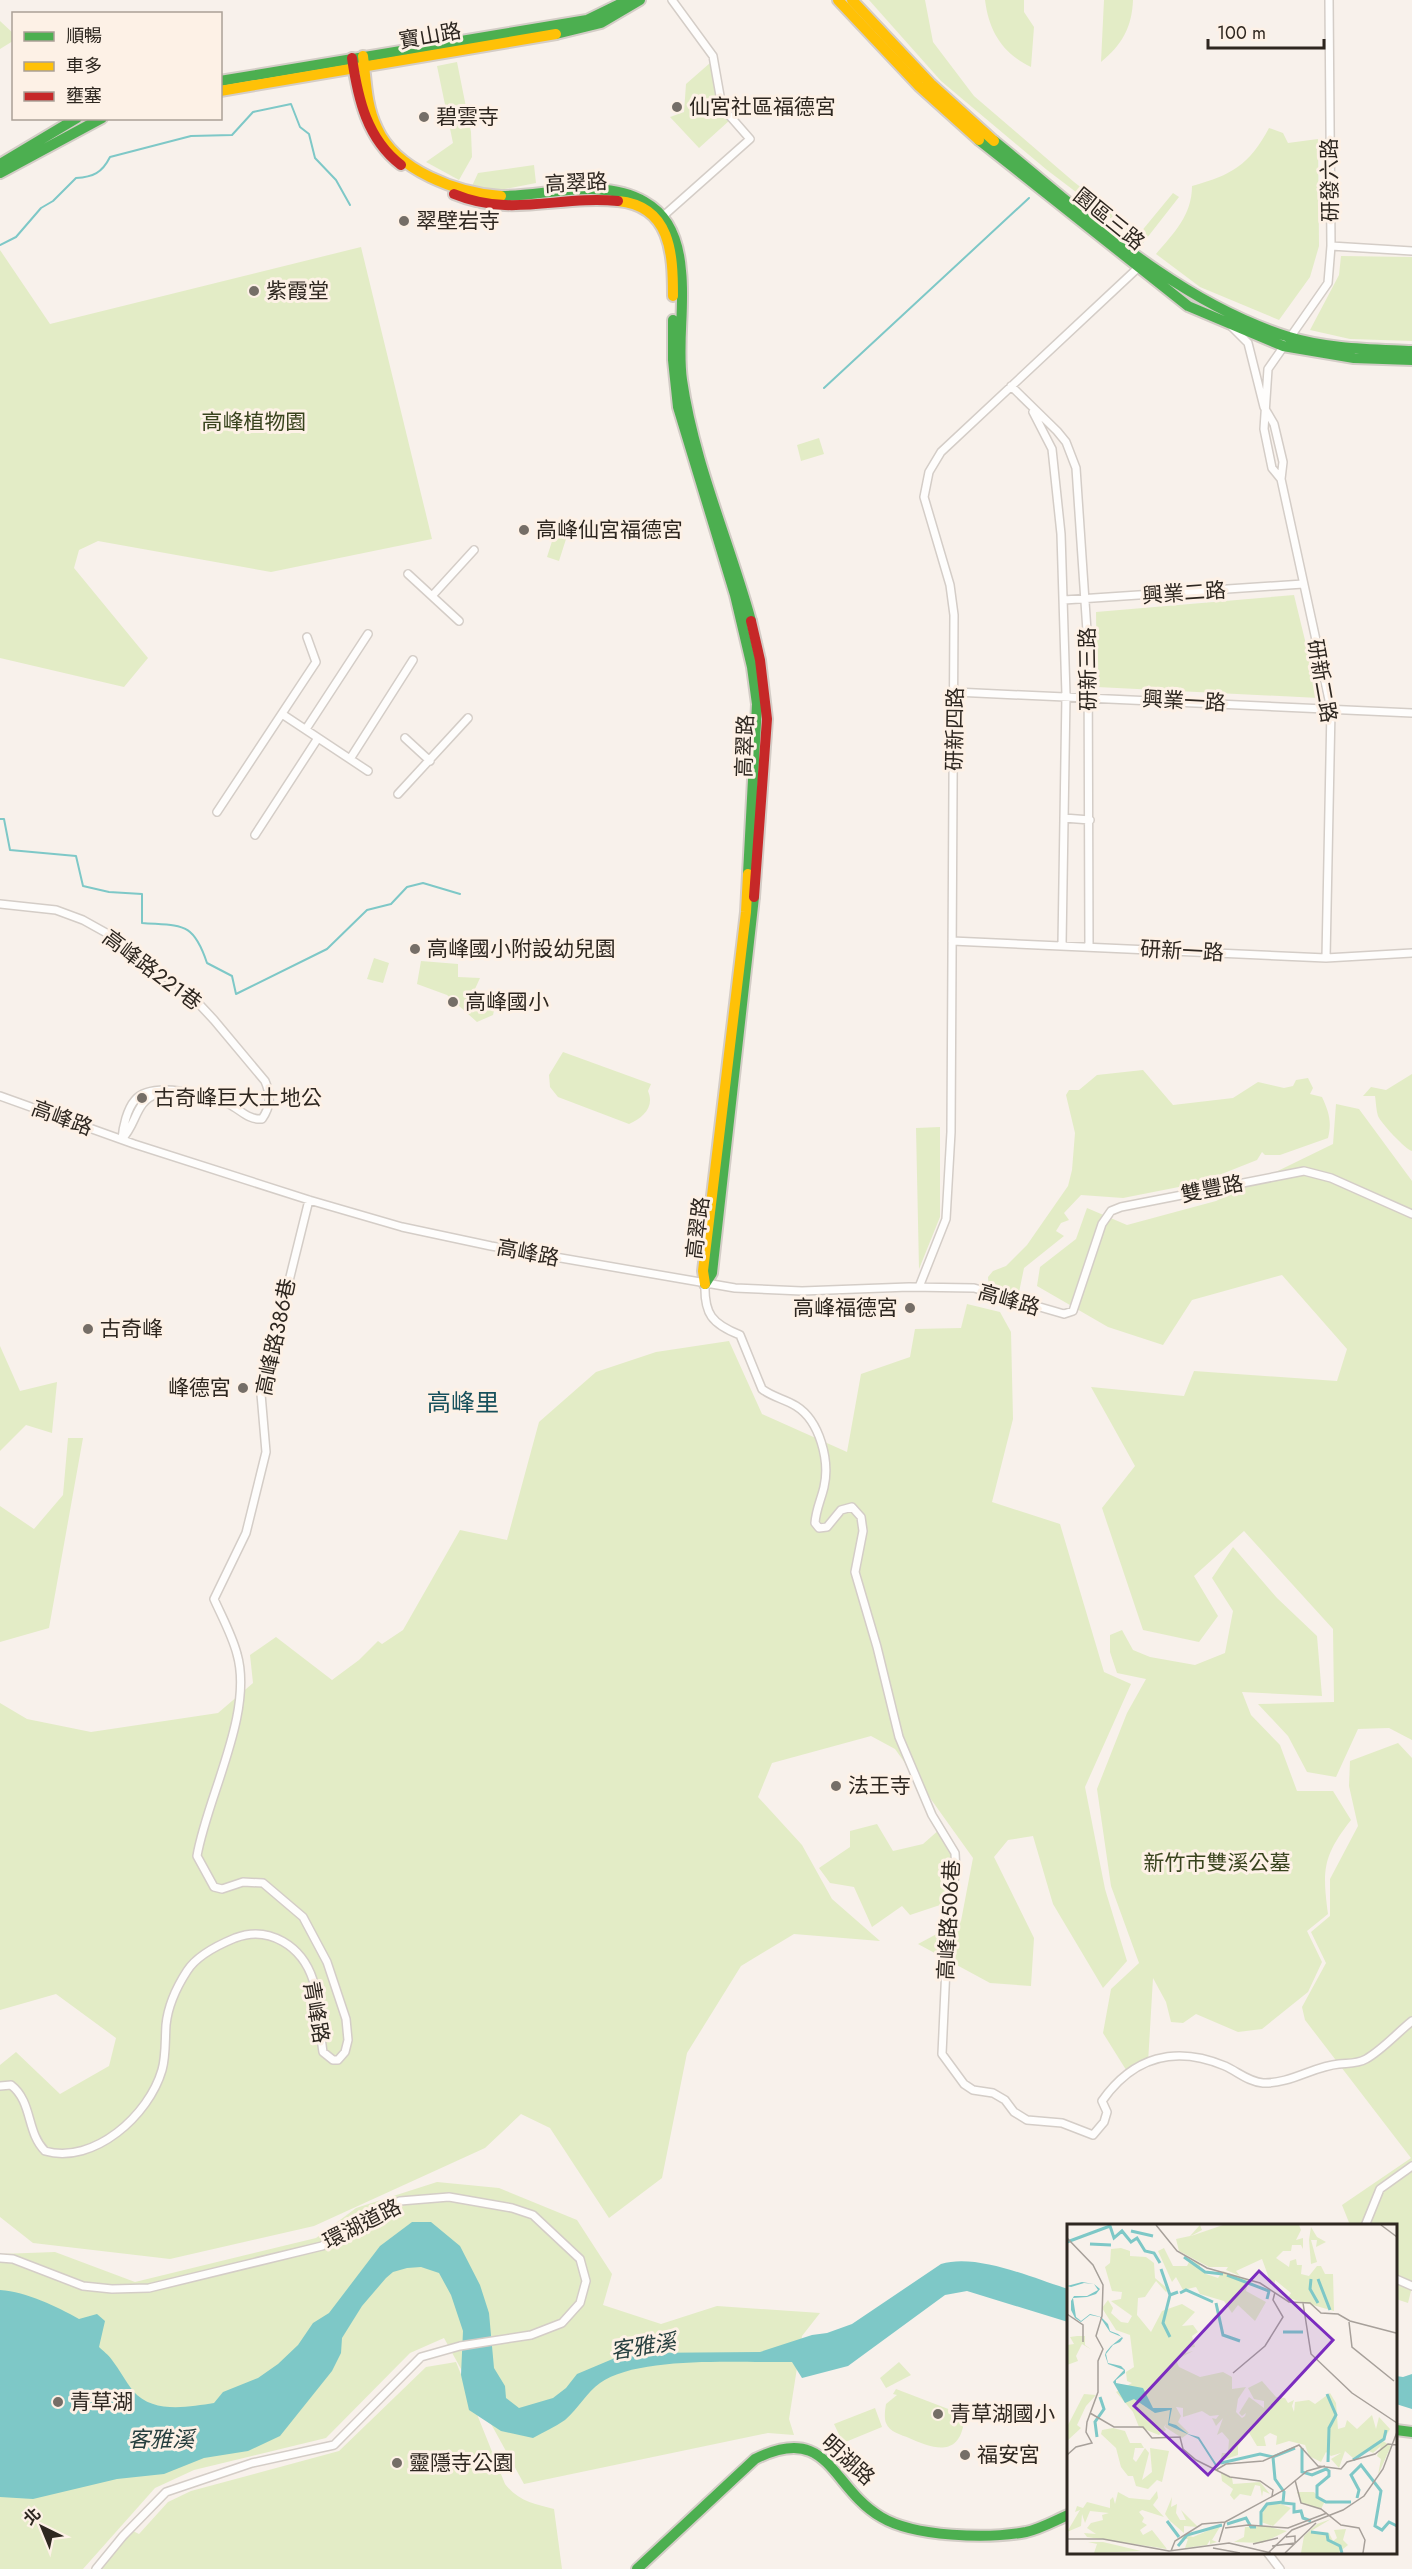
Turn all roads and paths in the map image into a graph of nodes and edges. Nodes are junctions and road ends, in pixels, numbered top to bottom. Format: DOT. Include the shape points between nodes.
graph roads {
  1 [pos="628,0"];
  2 [pos="640,0"];
  3 [pos="672,0"];
  4 [pos="838,0"];
  5 [pos="852,0"];
  6 [pos="1329,0"];
  7 [pos="358,62"];
  8 [pos="222,81"];
  9 [pos="222,91"];
  10 [pos="74,120"];
  11 [pos="98,120"];
  12 [pos="0,164"];
  13 [pos="0,173"];
  14 [pos="661,218"];
  15 [pos="1331,246"];
  16 [pos="1412,251"];
  17 [pos="1142,265"];
  18 [pos="1228,323"];
  19 [pos="1287,342"];
  20 [pos="1412,351"];
  21 [pos="1412,360"];
  22 [pos="1011,386"];
  23 [pos="1031,407"];
  24 [pos="1264,407"];
  25 [pos="1281,479"];
  26 [pos="474,550"];
  27 [pos="408,574"];
  28 [pos="1303,584"];
  29 [pos="432,597"];
  30 [pos="1086,599"];
  31 [pos="1064,600"];
  32 [pos="459,621"];
  33 [pos="368,634"];
  34 [pos="307,637"];
  35 [pos="413,660"];
  36 [pos="955,692"];
  37 [pos="1066,695"];
  38 [pos="1089,696"];
  39 [pos="1331,709"];
  40 [pos="1412,713"];
  41 [pos="282,714"];
  42 [pos="468,718"];
  43 [pos="306,729"];
  44 [pos="318,738"];
  45 [pos="405,738"];
  46 [pos="350,759"];
  47 [pos="430,761"];
  48 [pos="368,771"];
  49 [pos="398,794"];
  50 [pos="217,812"];
  51 [pos="1064,818"];
  52 [pos="1090,820"];
  53 [pos="255,835"];
  54 [pos="0,904"];
  55 [pos="952,941"];
  56 [pos="1062,945"];
  57 [pos="1089,947"];
  58 [pos="1412,953"];
  59 [pos="1326,958"];
  60 [pos="0,1096"];
  61 [pos="122,1139"];
  62 [pos="309,1200"];
  63 [pos="1412,1214"];
  64 [pos="705,1284"];
  65 [pos="919,1287"];
  66 [pos="1073,1311"];
  67 [pos="237,1712"];
  68 [pos="1412,2021"];
  69 [pos="0,2086"];
  70 [pos="1412,2166"];
  71 [pos="1366,2224"];
  72 [pos="0,2258"];
  73 [pos="1397,2430"];
  74 [pos="1412,2432"];
  75 [pos="1067,2515"];
  76 [pos="1268,2554"];
  77 [pos="96,2569"];
  78 [pos="637,2569"];
  79 [pos="1280,2569"];
  1 -- 7 [label="street, 寶山路" via="587,20"];
  2 -- 7 [label="street, 寶山路" via="593,27"];
  3 -- 14 [label="street" via="713,56 722,107 750,139"];
  4 -- 17 [label="street, 園區三路" via="919,86 973,136"];
  5 -- 17 [label="street, 園區三路" via="931,84 980,129"];
  6 -- 15 [label="street, 研發六路"];
  7 -- 8 [label="street, 寶山路"];
  7 -- 9 [label="street, 寶山路"];
  7 -- 14 [label="street, 高翠路" via="388,157 419,176 460,196 507,207 606,198 628,201"];
  10 -- 12 [label="street"];
  11 -- 13 [label="street"];
  14 -- 64 [label="street, 高翠路" via="672,256 673,360 678,407 735,596 757,704 746,912 703,1271"];
  15 -- 16 [label="street"];
  15 -- 19 [label="street, 研發六路" via="1328,283"];
  17 -- 18 [label="street, 園區三路" via="1188,306"];
  17 -- 19 [label="street, 園區三路" via="1200,300"];
  17 -- 22 [label="street, 研新四路"];
  18 -- 19 [label="street, 園區三路"];
  18 -- 24 [label="street, 研新二路" via="1248,343"];
  19 -- 20 [label="street, 園區三路"];
  19 -- 21 [label="street, 園區三路" via="1354,358"];
  19 -- 24 [label="street, 研新二路" via="1268,369"];
  22 -- 23 [label="street, 研新三路"];
  22 -- 36 [label="street, 研新四路" via="941,452 929,472 924,497 950,585"];
  23 -- 30 [label="street, 研新三路" via="1066,442 1076,468"];
  23 -- 31 [label="street, 研新三路" via="1052,448"];
  24 -- 25 [label="street, 研新二路" via="1274,424 1283,462"];
  24 -- 25 [label="street, 研新二路" via="1268,453 1272,468"];
  25 -- 28 [label="street, 研新二路"];
  26 -- 29 [label="street"];
  27 -- 29 [label="street"];
  28 -- 30 [label="street, 興業二路"];
  28 -- 39 [label="street, 研新二路"];
  29 -- 32 [label="street"];
  30 -- 31 [label="street, 興業二路"];
  30 -- 38 [label="street, 研新三路"];
  31 -- 37 [label="street, 研新三路"];
  33 -- 43 [label="street"];
  34 -- 41 [label="street" via="316,662"];
  35 -- 46 [label="street"];
  36 -- 37 [label="street, 興業一路"];
  36 -- 55 [label="street, 研新四路"];
  37 -- 38 [label="street, 興業一路"];
  37 -- 51 [label="street, 研新三路"];
  38 -- 39 [label="street, 興業一路"];
  38 -- 52 [label="street, 研新三路"];
  39 -- 40 [label="street, 興業一路"];
  39 -- 59 [label="street, 研新二路"];
  41 -- 43 [label="street"];
  41 -- 50 [label="street"];
  42 -- 47 [label="street"];
  43 -- 44 [label="street"];
  44 -- 46 [label="street"];
  44 -- 53 [label="street"];
  45 -- 47 [label="street"];
  46 -- 48 [label="street"];
  47 -- 49 [label="street"];
  51 -- 52 [label="street"];
  51 -- 56 [label="street, 研新三路"];
  52 -- 57 [label="street, 研新三路"];
  54 -- 61 [label="street, 高峰路221巷" via="56,910 110,935 134,957 185,989 265,1081 269,1091 267,1112 262,1119 254,1120 229,1104 167,1090 141,1103"];
  55 -- 56 [label="street, 研新一路"];
  55 -- 65 [label="street, 研新四路" via="951,1132 946,1219"];
  56 -- 57 [label="street, 研新一路"];
  57 -- 59 [label="street, 研新一路"];
  58 -- 59 [label="street, 研新一路"];
  60 -- 61 [label="street, 高峰路"];
  61 -- 62 [label="street, 高峰路"];
  62 -- 64 [label="street, 高峰路" via="436,1235"];
  62 -- 67 [label="street, 高峰路386巷" via="261,1394 266,1452 246,1533 214,1599 238,1655 241,1684"];
  63 -- 66 [label="street, 雙豐路" via="1331,1178 1304,1171 1121,1207 1111,1211 1102,1224"];
  64 -- 65 [label="street, 高峰路" via="802,1291"];
  64 -- 68 [label="street, 高峰路506巷" via="709,1314 721,1328 740,1335 762,1389 796,1406 820,1441 825,1455 824,1486 814,1523 819,1528 827,1527 841,1510 852,1507 861,1517 863,1531 855,1572 899,1737 932,1815 955,1853 942,2054 964,2084 973,2090 993,2093 1027,2120 1062,2123 1093,2135 1107,2112 1102,2101 1114,2084 1138,2066 1173,2054 1189,2055 1252,2080 1273,2082 1366,2059"];
  65 -- 66 [label="street, 高峰路" via="974,1288 1033,1307 1064,1314"];
  67 -- 69 [label="street, 青峰路" via="197,1856 213,1887 263,1882 303,1917 327,1962 346,2019 345,2052 333,2060 322,2052 312,1976 292,1947 276,1936 252,1933 213,1948 189,1968 174,1991 158,2082 134,2116 103,2142 63,2154 45,2151 32,2133 23,2098 11,2085"];
  70 -- 71 [label="street" via="1380,2188"];
  72 -- 77 [label="street, 環湖道路" via="13,2259 82,2286 150,2288 322,2246 359,2221 400,2201 449,2197 512,2208 533,2216 580,2259 586,2281 580,2303 562,2323 531,2335 460,2346 421,2357 334,2445 252,2463 166,2492"];
  73 -- 74 [label="street"];
  75 -- 78 [label="street, 明湖路" via="1026,2532 984,2535 913,2528 881,2517 816,2454 788,2445 755,2460"];
  76 -- 79 [label="street"];
}
